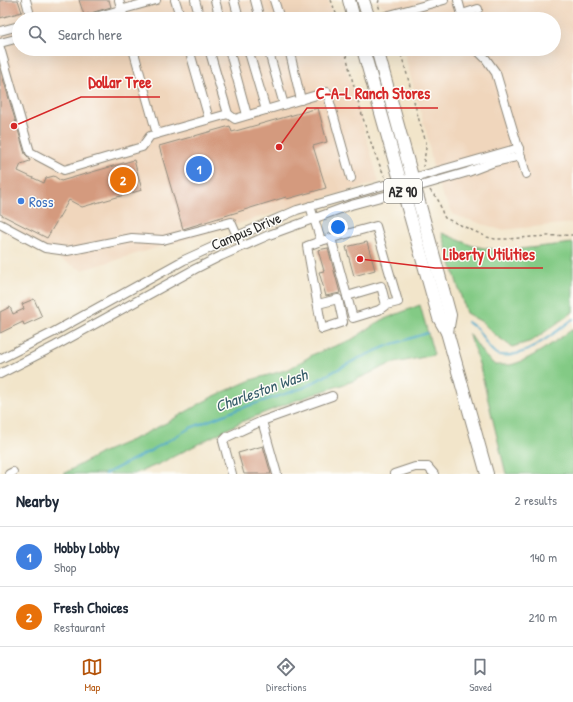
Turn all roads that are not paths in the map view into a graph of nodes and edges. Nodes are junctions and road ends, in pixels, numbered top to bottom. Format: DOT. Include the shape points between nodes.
graph roads {
  1 [pos="26,0"];
  2 [pos="118,0"];
  3 [pos="156,0"];
  4 [pos="175,0"];
  5 [pos="195,0"];
  6 [pos="215,0"];
  7 [pos="234,0"];
  8 [pos="255,0"];
  9 [pos="274,0"];
  10 [pos="349,0"];
  11 [pos="363,0"];
  12 [pos="444,0"];
  13 [pos="458,0"];
  14 [pos="122,10"];
  15 [pos="478,10"];
  16 [pos="29,12"];
  17 [pos="114,12"];
  18 [pos="179,12"];
  19 [pos="198,12"];
  20 [pos="218,12"];
  21 [pos="237,12"];
  22 [pos="258,12"];
  23 [pos="278,12"];
  24 [pos="352,12"];
  25 [pos="367,12"];
  26 [pos="400,12"];
  27 [pos="462,12"];
  28 [pos="474,12"];
  29 [pos="12,28"];
  30 [pos="0,31"];
  31 [pos="12,40"];
  32 [pos="0,43"];
  33 [pos="0,48"];
  34 [pos="135,56"];
  35 [pos="191,56"];
  36 [pos="211,56"];
  37 [pos="231,56"];
  38 [pos="250,56"];
  39 [pos="270,56"];
  40 [pos="291,56"];
  41 [pos="365,56"];
  42 [pos="379,56"];
  43 [pos="483,56"];
  44 [pos="300,100"];
  45 [pos="284,105"];
  46 [pos="266,110"];
  47 [pos="228,114"];
  48 [pos="247,115"];
  49 [pos="209,119"];
  50 [pos="157,134"];
  51 [pos="520,152"];
  52 [pos="526,174"];
  53 [pos="351,178"];
  54 [pos="420,181"];
  55 [pos="402,186"];
  56 [pos="310,206"];
  57 [pos="314,218"];
  58 [pos="0,224"];
  59 [pos="237,236"];
  60 [pos="331,238"];
  61 [pos="321,241"];
  62 [pos="242,246"];
  63 [pos="392,283"];
  64 [pos="381,286"];
  65 [pos="347,296"];
  66 [pos="318,304"];
  67 [pos="386,305"];
  68 [pos="447,332"];
  69 [pos="0,359"];
  70 [pos="0,374"];
  71 [pos="332,396"];
  72 [pos="262,421"];
  73 [pos="232,474"];
  74 [pos="277,474"];
  75 [pos="394,474"];
  76 [pos="434,474"];
  77 [pos="487,474"];
  1 -- 16 [label="street"];
  2 -- 14 [label="street"];
  3 -- 14 [label="street"];
  4 -- 18 [label="street"];
  5 -- 19 [label="street"];
  6 -- 20 [label="street"];
  7 -- 21 [label="street"];
  8 -- 22 [label="street"];
  9 -- 23 [label="street"];
  10 -- 24 [label="highway"];
  11 -- 25 [label="highway"];
  12 -- 26 [label="street"];
  13 -- 27 [label="street"];
  14 -- 17 [label="street"];
  15 -- 28 [label="street"];
  29 -- 30 [label="street"];
  31 -- 32 [label="street"];
  33 -- 50 [label="street" via="30,152 64,170 142,147 150,136"];
  34 -- 50 [label="street"];
  35 -- 49 [label="street"];
  36 -- 47 [label="street"];
  37 -- 48 [label="street"];
  38 -- 46 [label="street"];
  39 -- 45 [label="street"];
  40 -- 44 [label="street"];
  41 -- 55 [label="highway, AZ 90"];
  42 -- 54 [label="highway, AZ 90"];
  43 -- 51 [label="street" via="496,73"];
  44 -- 45 [label="street"];
  44 -- 53 [label="street" via="327,92"];
  45 -- 46 [label="street"];
  46 -- 48 [label="street"];
  47 -- 48 [label="street" via="235,118"];
  47 -- 49 [label="street"];
  49 -- 50 [label="street"];
  51 -- 52 [label="street"];
  51 -- 54 [label="street, Campus Drive"];
  54 -- 55 [label="street, Campus Drive"];
  54 -- 68 [label="highway, AZ 90" via="450,315"];
  55 -- 56 [label="street, Campus Drive" via="388,184"];
  55 -- 57 [label="street, Campus Drive"];
  55 -- 68 [label="highway, AZ 90" via="440,318"];
  56 -- 57 [label="street"];
  56 -- 59 [label="street, Campus Drive"];
  57 -- 61 [label="street"];
  57 -- 62 [label="street, Campus Drive"];
  58 -- 59 [label="street" via="45,248 66,251 132,238 163,240 230,222"];
  59 -- 62 [label="street"];
  59 -- 69 [label="street, Campus Drive" via="184,260"];
  60 -- 61 [label="street"];
  60 -- 63 [label="street" via="376,226"];
  60 -- 65 [label="street"];
  61 -- 66 [label="street" via="307,246"];
  62 -- 70 [label="street, Campus Drive"];
  63 -- 64 [label="street"];
  63 -- 67 [label="street" via="398,302"];
  64 -- 65 [label="street"];
  64 -- 67 [label="street"];
  65 -- 67 [label="street" via="353,318 379,310"];
  68 -- 77 [label="highway, AZ 90"];
  71 -- 72 [label="street"];
  72 -- 73 [label="street" via="223,441"];
  72 -- 74 [label="street"];
  75 -- 76 [label="street" via="428,467"];
}
